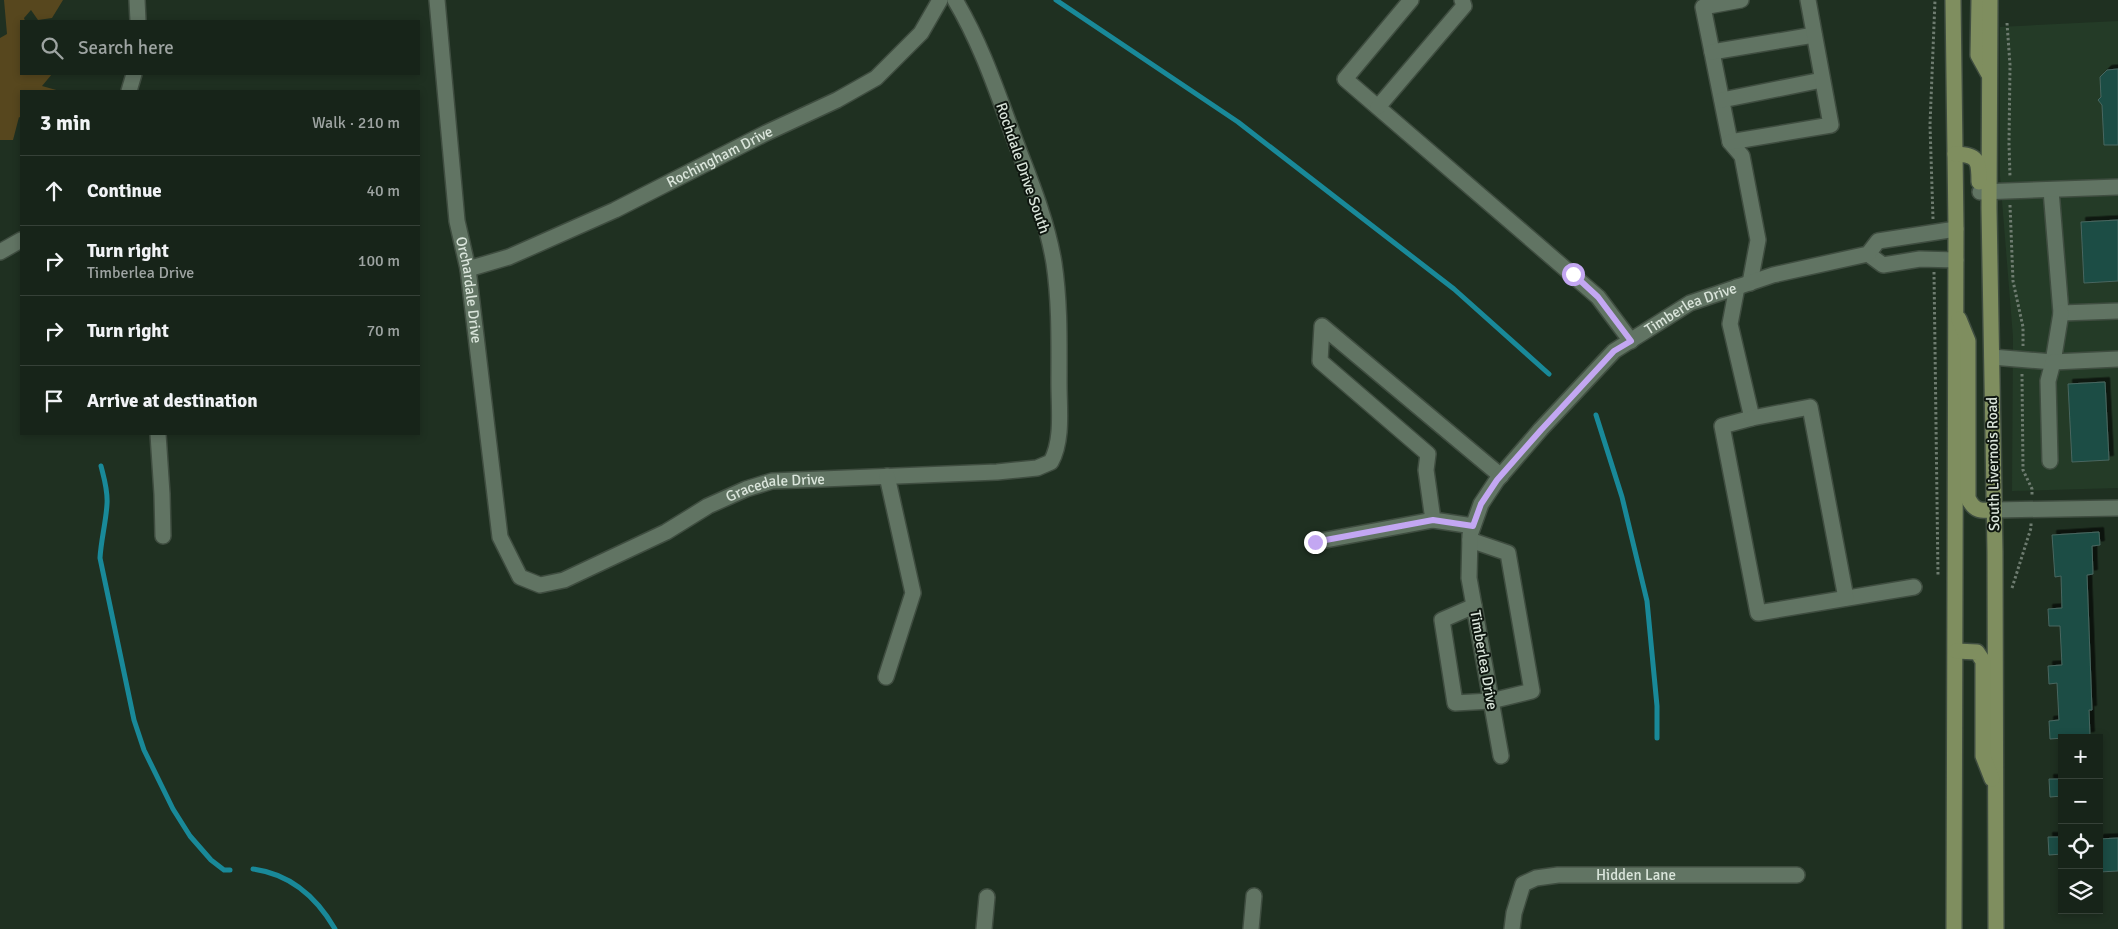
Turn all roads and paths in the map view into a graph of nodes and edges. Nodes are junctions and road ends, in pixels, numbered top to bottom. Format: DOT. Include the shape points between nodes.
graph roads {
  1 [pos="137,0"];
  2 [pos="436,0"];
  3 [pos="940,0"];
  4 [pos="955,0"];
  5 [pos="1411,0"];
  6 [pos="1462,0"];
  7 [pos="1741,0"];
  8 [pos="1808,0"];
  9 [pos="1935,0"];
  10 [pos="1953,0"];
  11 [pos="1979,0"];
  12 [pos="1990,0"];
  13 [pos="2007,17"];
  14 [pos="138,20"];
  15 [pos="1814,35"];
  16 [pos="1712,52"];
  17 [pos="134,75"];
  18 [pos="1989,75"];
  19 [pos="1822,80"];
  20 [pos="129,90"];
  21 [pos="1722,100"];
  22 [pos="1378,107"];
  23 [pos="1730,142"];
  24 [pos="1955,154"];
  25 [pos="2118,187"];
  26 [pos="2051,190"];
  27 [pos="2010,191"];
  28 [pos="1984,192"];
  29 [pos="1934,213"];
  30 [pos="1956,229"];
  31 [pos="20,241"];
  32 [pos="0,252"];
  33 [pos="1868,254"];
  34 [pos="1956,260"];
  35 [pos="468,269"];
  36 [pos="1743,285"];
  37 [pos="1936,285"];
  38 [pos="1956,310"];
  39 [pos="2118,311"];
  40 [pos="2061,313"];
  41 [pos="1631,341"];
  42 [pos="1992,357"];
  43 [pos="2118,359"];
  44 [pos="2022,360"];
  45 [pos="2053,362"];
  46 [pos="1752,418"];
  47 [pos="158,435"];
  48 [pos="1051,462"];
  49 [pos="2050,462"];
  50 [pos="887,476"];
  51 [pos="1500,476"];
  52 [pos="2118,508"];
  53 [pos="1994,510"];
  54 [pos="2032,510"];
  55 [pos="1433,520"];
  56 [pos="1471,533"];
  57 [pos="163,536"];
  58 [pos="1315,542"];
  59 [pos="520,577"];
  60 [pos="1938,580"];
  61 [pos="1914,587"];
  62 [pos="2011,592"];
  63 [pos="1846,598"];
  64 [pos="1474,606"];
  65 [pos="1956,651"];
  66 [pos="886,677"];
  67 [pos="1491,701"];
  68 [pos="1501,756"];
  69 [pos="1995,787"];
  70 [pos="1796,875"];
  71 [pos="1254,896"];
  72 [pos="987,897"];
  73 [pos="1956,926"];
  74 [pos="984,929"];
  75 [pos="1251,929"];
  76 [pos="1512,929"];
  77 [pos="1996,929"];
  1 -- 14 [label="street"];
  2 -- 35 [label="street, Orchardale Drive" via="456,212"];
  3 -- 35 [label="street, Rochingham Drive" via="921,33 876,78 615,210 509,257"];
  4 -- 48 [label="street, Rochdale Drive South" via="971,27 1045,220 1059,316 1059,429 1057,452"];
  5 -- 22 [label="street" via="1345,79"];
  6 -- 22 [label="street" via="1464,6"];
  7 -- 16 [label="street" via="1703,7"];
  8 -- 15 [label="street"];
  9 -- 29 [label="path" via="1930,125"];
  10 -- 24 [label="main road"];
  11 -- 18 [label="main road" via="1978,55"];
  12 -- 18 [label="main road"];
  13 -- 27 [label="path"];
  15 -- 16 [label="street"];
  15 -- 19 [label="street"];
  16 -- 21 [label="street"];
  17 -- 20 [label="street"];
  18 -- 28 [label="main road"];
  19 -- 21 [label="street"];
  19 -- 23 [label="street" via="1831,125"];
  21 -- 23 [label="street"];
  22 -- 41 [label="street" via="1598,297"];
  23 -- 36 [label="street" via="1742,156 1758,240"];
  24 -- 28 [label="main road" via="1970,155 1976,160"];
  24 -- 30 [label="main road"];
  25 -- 26 [label="street"];
  26 -- 27 [label="street"];
  26 -- 40 [label="street"];
  27 -- 28 [label="street"];
  27 -- 44 [label="path" via="2013,281 2023,328"];
  28 -- 42 [label="main road, South Livernois Road" via="1980,269 1990,291"];
  30 -- 33 [label="street, Timberlea Drive" via="1878,241"];
  30 -- 34 [label="main road"];
  31 -- 32 [label="street"];
  33 -- 34 [label="street" via="1883,265 1920,259"];
  33 -- 36 [label="street, Timberlea Drive"];
  34 -- 38 [label="main road"];
  35 -- 59 [label="street, Orchardale Drive" via="500,537"];
  36 -- 41 [label="street, Timberlea Drive" via="1690,303"];
  36 -- 46 [label="street" via="1730,324"];
  37 -- 60 [label="path"];
  38 -- 53 [label="main road" via="1968,341 1968,498 1972,506 1982,511"];
  38 -- 65 [label="main road"];
  39 -- 40 [label="street"];
  40 -- 45 [label="street"];
  41 -- 51 [label="street, Timberlea Drive" via="1614,351"];
  42 -- 44 [label="street"];
  42 -- 53 [label="main road, South Livernois Road"];
  43 -- 45 [label="street"];
  44 -- 45 [label="street"];
  44 -- 54 [label="path" via="2023,470 2032,489"];
  45 -- 49 [label="street" via="2048,382"];
  46 -- 63 [label="street" via="1810,408"];
  46 -- 63 [label="street" via="1722,426 1758,613"];
  47 -- 57 [label="street"];
  48 -- 50 [label="street, Gracedale Drive" via="1037,468 997,472"];
  50 -- 59 [label="street, Gracedale Drive" via="772,481 708,506 666,532 564,580 540,585"];
  50 -- 66 [label="street" via="913,592"];
  51 -- 55 [label="street" via="1322,326 1320,361 1428,454 1426,470"];
  51 -- 56 [label="street, Timberlea Drive" via="1481,504"];
  52 -- 54 [label="street"];
  53 -- 54 [label="street"];
  53 -- 69 [label="main road, South Livernois Road"];
  54 -- 62 [label="path" via="2031,528"];
  55 -- 56 [label="street"];
  55 -- 58 [label="street"];
  56 -- 64 [label="street, Timberlea Drive" via="1469,578"];
  56 -- 67 [label="street" via="1508,553 1532,691"];
  61 -- 63 [label="street"];
  64 -- 67 [label="street, Timberlea Drive"];
  64 -- 67 [label="street" via="1442,620 1456,703"];
  65 -- 69 [label="main road" via="1977,652 1983,662 1983,756"];
  65 -- 73 [label="main road"];
  67 -- 68 [label="street, Timberlea Drive"];
  69 -- 77 [label="main road, South Livernois Road"];
  70 -- 76 [label="street, Hidden Lane" via="1558,875 1536,878 1523,884"];
  71 -- 75 [label="street"];
  72 -- 74 [label="street"];
}
